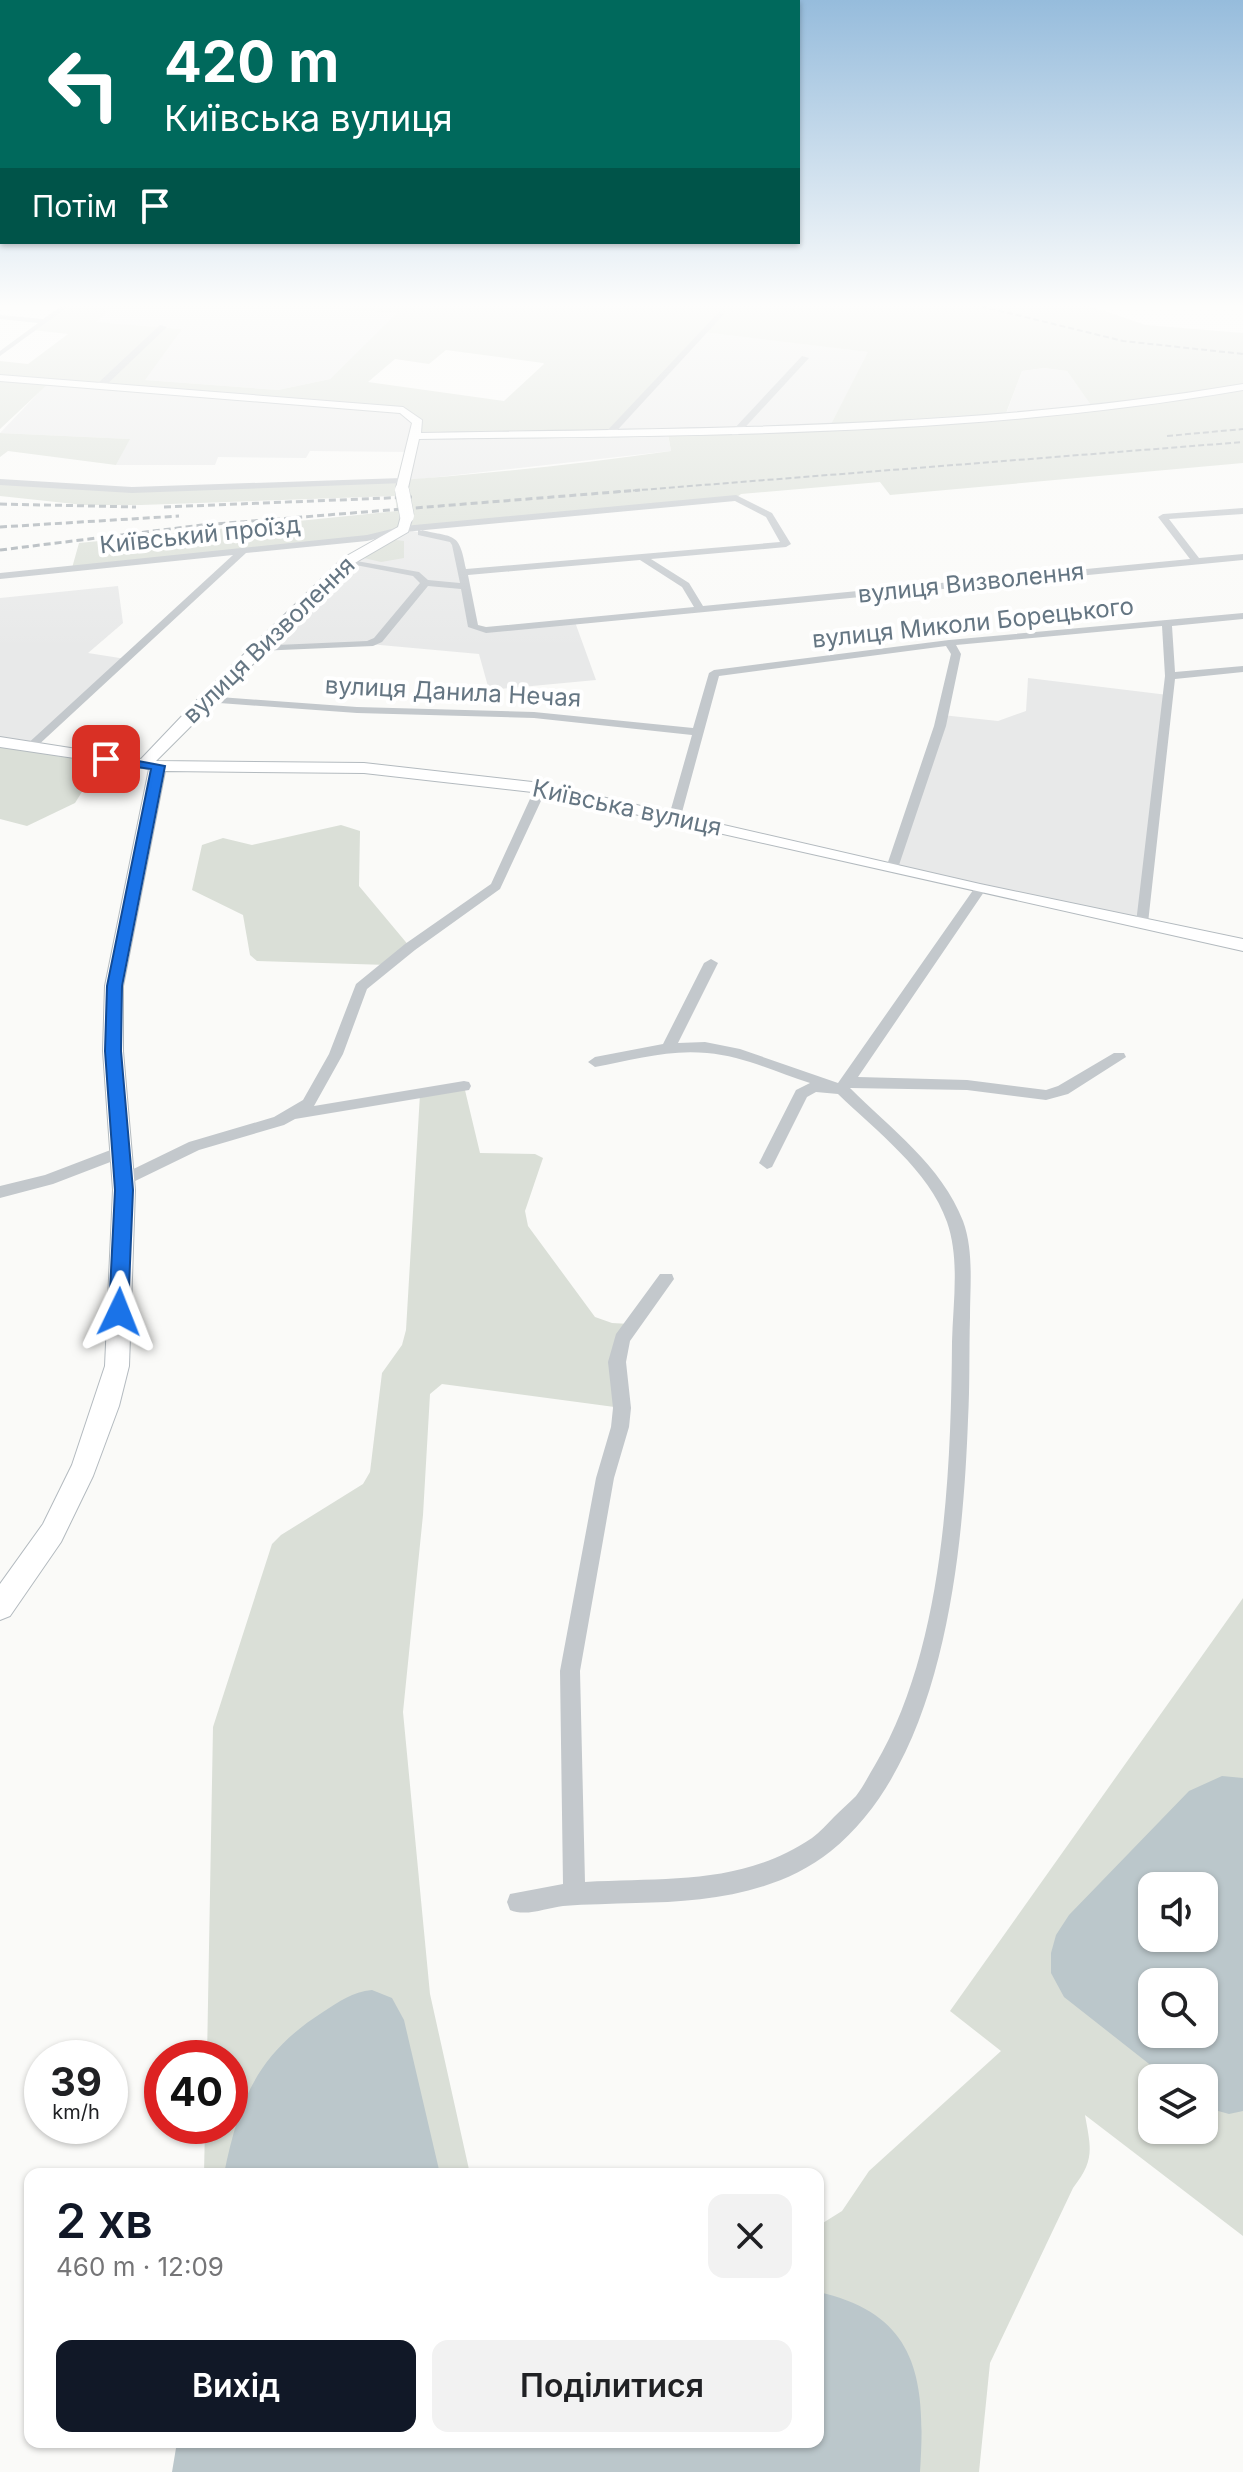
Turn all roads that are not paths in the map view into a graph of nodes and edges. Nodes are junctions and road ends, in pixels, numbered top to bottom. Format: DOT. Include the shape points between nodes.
graph roads {
  1 [pos="417,419"];
  2 [pos="622,419"];
  3 [pos="748,419"];
  4 [pos="973,419"];
  5 [pos="735,433"];
  6 [pos="608,435"];
  7 [pos="415,436"];
  8 [pos="0,482"];
  9 [pos="402,484"];
  10 [pos="1243,511"];
  11 [pos="405,522"];
  12 [pos="244,550"];
  13 [pos="642,557"];
  14 [pos="1243,557"];
  15 [pos="348,561"];
  16 [pos="1196,561"];
  17 [pos="464,572"];
  18 [pos="0,576"];
  19 [pos="425,583"];
  20 [pos="466,586"];
  21 [pos="700,609"];
  22 [pos="1243,616"];
  23 [pos="1167,623"];
  24 [pos="949,643"];
  25 [pos="258,648"];
  26 [pos="1243,669"];
  27 [pos="1170,676"];
  28 [pos="206,699"];
  29 [pos="696,732"];
  30 [pos="0,742"];
  31 [pos="30,747"];
  32 [pos="152,765"];
  33 [pos="541,788"];
  34 [pos="675,816"];
  35 [pos="892,868"];
  36 [pos="980,889"];
  37 [pos="1142,923"];
  38 [pos="1243,945"];
  39 [pos="711,963"];
  40 [pos="668,1049"];
  41 [pos="1119,1057"];
  42 [pos="595,1062"];
  43 [pos="464,1086"];
  44 [pos="844,1086"];
  45 [pos="291,1115"];
  46 [pos="121,1152"];
  47 [pos="767,1163"];
  48 [pos="124,1180"];
  49 [pos="0,1192"];
  50 [pos="666,1279"];
  51 [pos="0,1607"];
  52 [pos="574,1895"];
  53 [pos="518,1902"];
  1 -- 7 [label="street"];
  2 -- 6 [label="street"];
  3 -- 5 [label="street"];
  4 -- 5 [label="street"];
  5 -- 6 [label="street"];
  6 -- 7 [label="street"];
  7 -- 9 [label="street"];
  8 -- 9 [label="street" via="132,490"];
  9 -- 11 [label="street, bridge"];
  10 -- 16 [label="street" via="1163,517"];
  11 -- 12 [label="street, Київський проїзд" via="367,538"];
  11 -- 13 [label="street, Київський проїзд" via="736,498 769,515 786,544"];
  11 -- 15 [label="street, вулиця Визволення"];
  11 -- 17 [label="street, вулиця Визволення" via="453,540"];
  12 -- 18 [label="street, Київський проїзд"];
  12 -- 31 [label="street"];
  13 -- 17 [label="street"];
  13 -- 21 [label="street" via="686,585"];
  14 -- 16 [label="street, вулиця Визволення"];
  15 -- 19 [label="street" via="416,574"];
  15 -- 25 [label="street, вулиця Визволення"];
  16 -- 21 [label="street, вулиця Визволення"];
  17 -- 20 [label="street, вулиця Визволення"];
  19 -- 20 [label="street"];
  19 -- 25 [label="street" via="369,644"];
  20 -- 21 [label="street, вулиця Визволення" via="473,627 478,630"];
  22 -- 23 [label="street, вулиця Миколи Борецького"];
  23 -- 24 [label="street, вулиця Миколи Борецького"];
  23 -- 27 [label="street"];
  24 -- 29 [label="street, вулиця Миколи Борецького" via="716,673 710,678"];
  24 -- 35 [label="street" via="956,654 940,726"];
  25 -- 28 [label="street, вулиця Визволення"];
  26 -- 27 [label="street"];
  27 -- 37 [label="street"];
  28 -- 29 [label="street, вулиця Данила Нечая" via="534,715"];
  28 -- 32 [label="street, вулиця Визволення"];
  29 -- 34 [label="street"];
  30 -- 31 [label="street, Київська вулиця"];
  31 -- 32 [label="street, Київська вулиця"];
  32 -- 33 [label="street, Київська вулиця" via="364,768"];
  32 -- 46 [label="street" via="114,986"];
  33 -- 34 [label="street, Київська вулиця"];
  33 -- 45 [label="street" via="496,886 361,987 322,1084 308,1104"];
  34 -- 35 [label="street, Київська вулиця"];
  35 -- 36 [label="street, Київська вулиця"];
  36 -- 37 [label="street, Київська вулиця"];
  36 -- 44 [label="street"];
  37 -- 38 [label="street, Київська вулиця"];
  39 -- 40 [label="street"];
  40 -- 42 [label="street"];
  40 -- 44 [label="street" via="732,1052"];
  41 -- 44 [label="street" via="1046,1095 967,1085"];
  43 -- 45 [label="street"];
  44 -- 47 [label="street" via="814,1087 801,1094"];
  44 -- 52 [label="street" via="931,1181 958,1230 962,1420 946,1560 927,1663 902,1735 880,1778 846,1823 813,1850 750,1879 704,1891"];
  45 -- 48 [label="street" via="194,1146"];
  46 -- 48 [label="street"];
  46 -- 49 [label="street"];
  48 -- 51 [label="street" via="117,1366 107,1406 52,1533"];
  50 -- 52 [label="street" via="622,1339 617,1362 620,1427 605,1478 570,1671"];
  52 -- 53 [label="street"];
}
